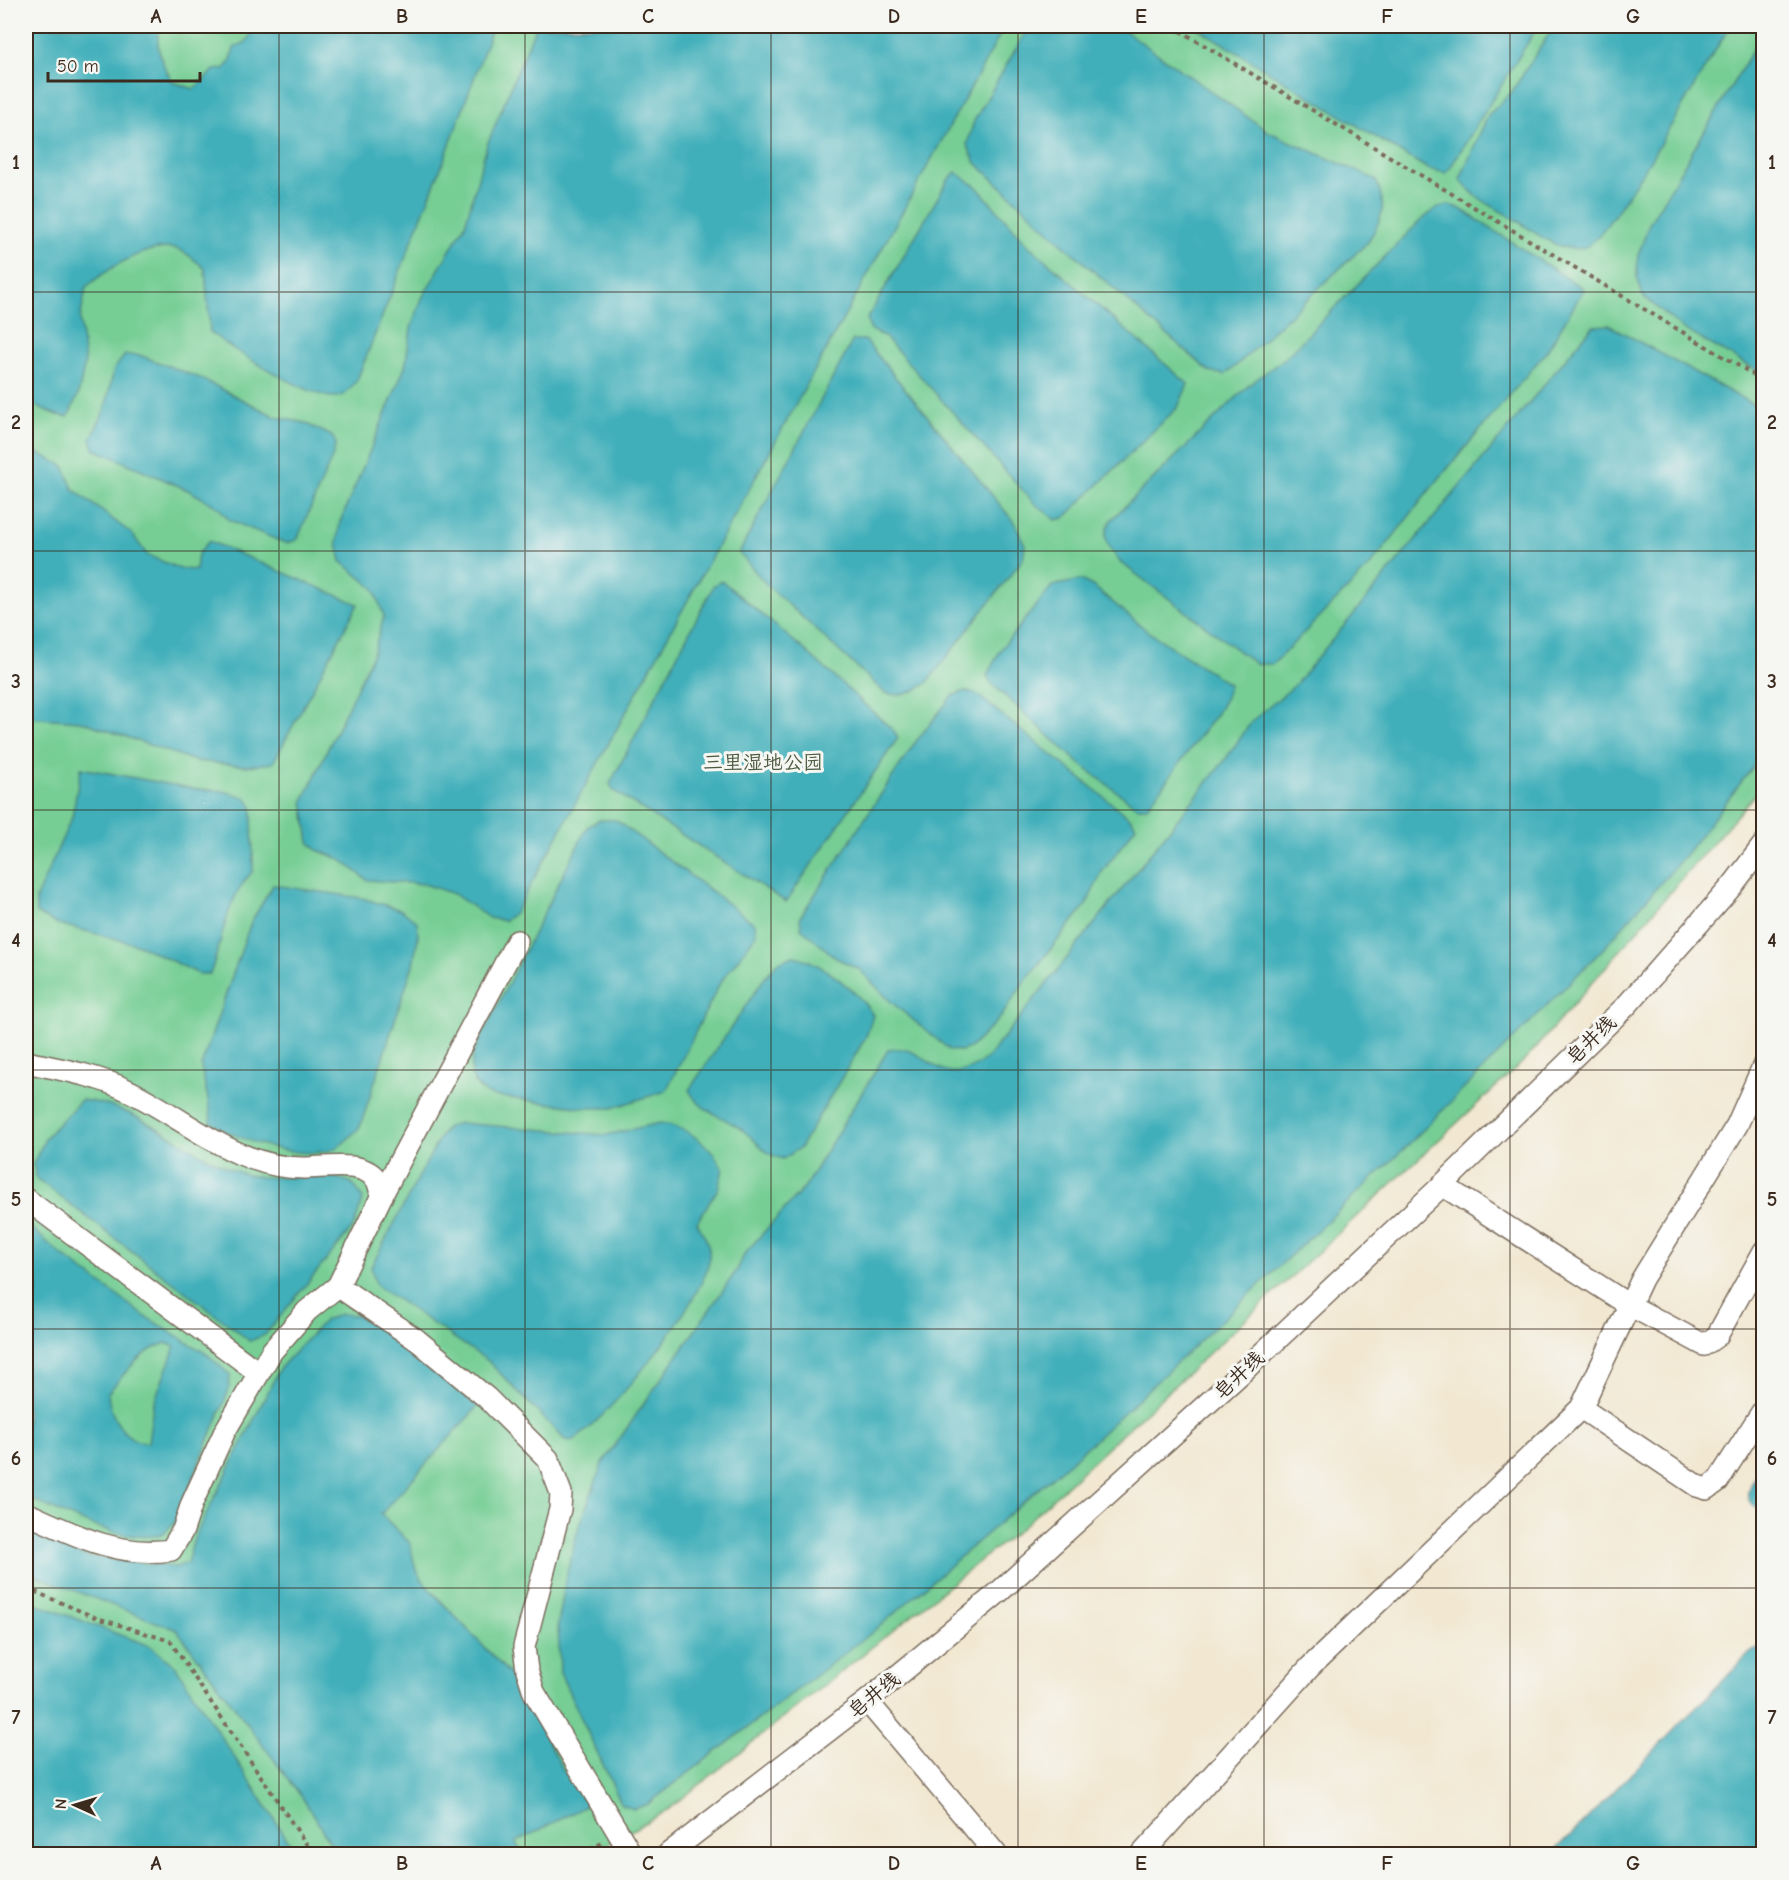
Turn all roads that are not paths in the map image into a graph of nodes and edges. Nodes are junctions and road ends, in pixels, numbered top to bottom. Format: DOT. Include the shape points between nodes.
graph roads {
  1 [pos="1764,844"];
  2 [pos="517,941"];
  3 [pos="26,1062"];
  4 [pos="1764,1064"];
  5 [pos="1442,1185"];
  6 [pos="382,1196"];
  7 [pos="26,1199"];
  8 [pos="1764,1251"];
  9 [pos="338,1286"];
  10 [pos="1629,1305"];
  11 [pos="259,1373"];
  12 [pos="1581,1408"];
  13 [pos="1764,1409"];
  14 [pos="26,1513"];
  15 [pos="867,1701"];
  16 [pos="631,1854"];
  17 [pos="668,1854"];
  18 [pos="996,1854"];
  19 [pos="1142,1854"];
  1 -- 5 [label="street, 皂井线" via="1626,1006"];
  2 -- 6 [label="street"];
  3 -- 6 [label="street" via="128,1090 233,1151 266,1163 364,1172 376,1179"];
  4 -- 10 [label="street" via="1737,1125"];
  5 -- 10 [label="street"];
  5 -- 15 [label="street, 皂井线" via="1239,1376 999,1592"];
  6 -- 9 [label="street"];
  7 -- 11 [label="street"];
  8 -- 10 [label="street" via="1717,1336 1704,1345"];
  9 -- 11 [label="street" via="307,1311 272,1351"];
  9 -- 16 [label="street" via="417,1340 488,1398 548,1459 561,1493 560,1509 525,1647 527,1670 534,1692"];
  10 -- 12 [label="street"];
  11 -- 14 [label="street" via="225,1431 171,1550 153,1553 88,1542"];
  12 -- 13 [label="street" via="1707,1489 1718,1481"];
  12 -- 19 [label="street" via="1310,1667"];
  15 -- 17 [label="street, 皂井线"];
  15 -- 18 [label="street"];
}
